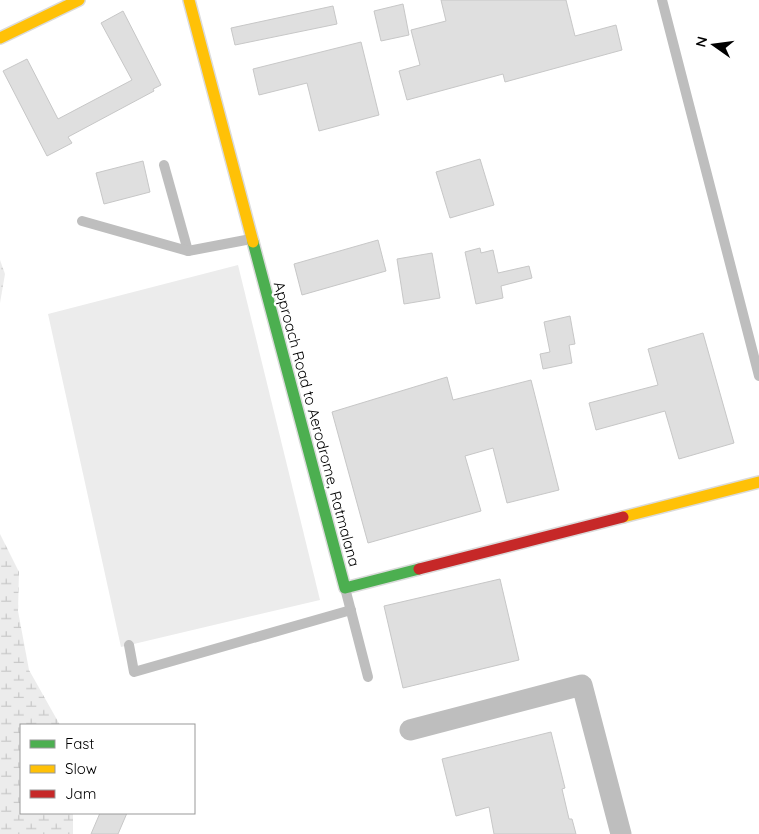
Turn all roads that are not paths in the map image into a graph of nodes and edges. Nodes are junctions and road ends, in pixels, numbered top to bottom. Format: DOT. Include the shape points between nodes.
graph roads {
  1 [pos="79,0"];
  2 [pos="188,0"];
  3 [pos="662,0"];
  4 [pos="0,38"];
  5 [pos="164,165"];
  6 [pos="82,221"];
  7 [pos="252,239"];
  8 [pos="188,251"];
  9 [pos="759,376"];
  10 [pos="759,482"];
  11 [pos="345,588"];
  12 [pos="351,610"];
  13 [pos="129,645"];
  14 [pos="368,677"];
  15 [pos="410,730"];
  16 [pos="621,834"];
  1 -- 4 [label="main road"];
  2 -- 7 [label="main road, Approach Road to Aerodrome, Ratmalana"];
  3 -- 9 [label="lane"];
  5 -- 8 [label="lane"];
  6 -- 8 [label="lane"];
  7 -- 8 [label="lane"];
  7 -- 11 [label="main road, Approach Road to Aerodrome, Ratmalana"];
  10 -- 11 [label="main road, Approach Road to Aerodrome, Ratmalana"];
  11 -- 12 [label="lane"];
  12 -- 13 [label="lane" via="134,672"];
  12 -- 14 [label="lane"];
  15 -- 16 [label="street" via="582,685"];
}
